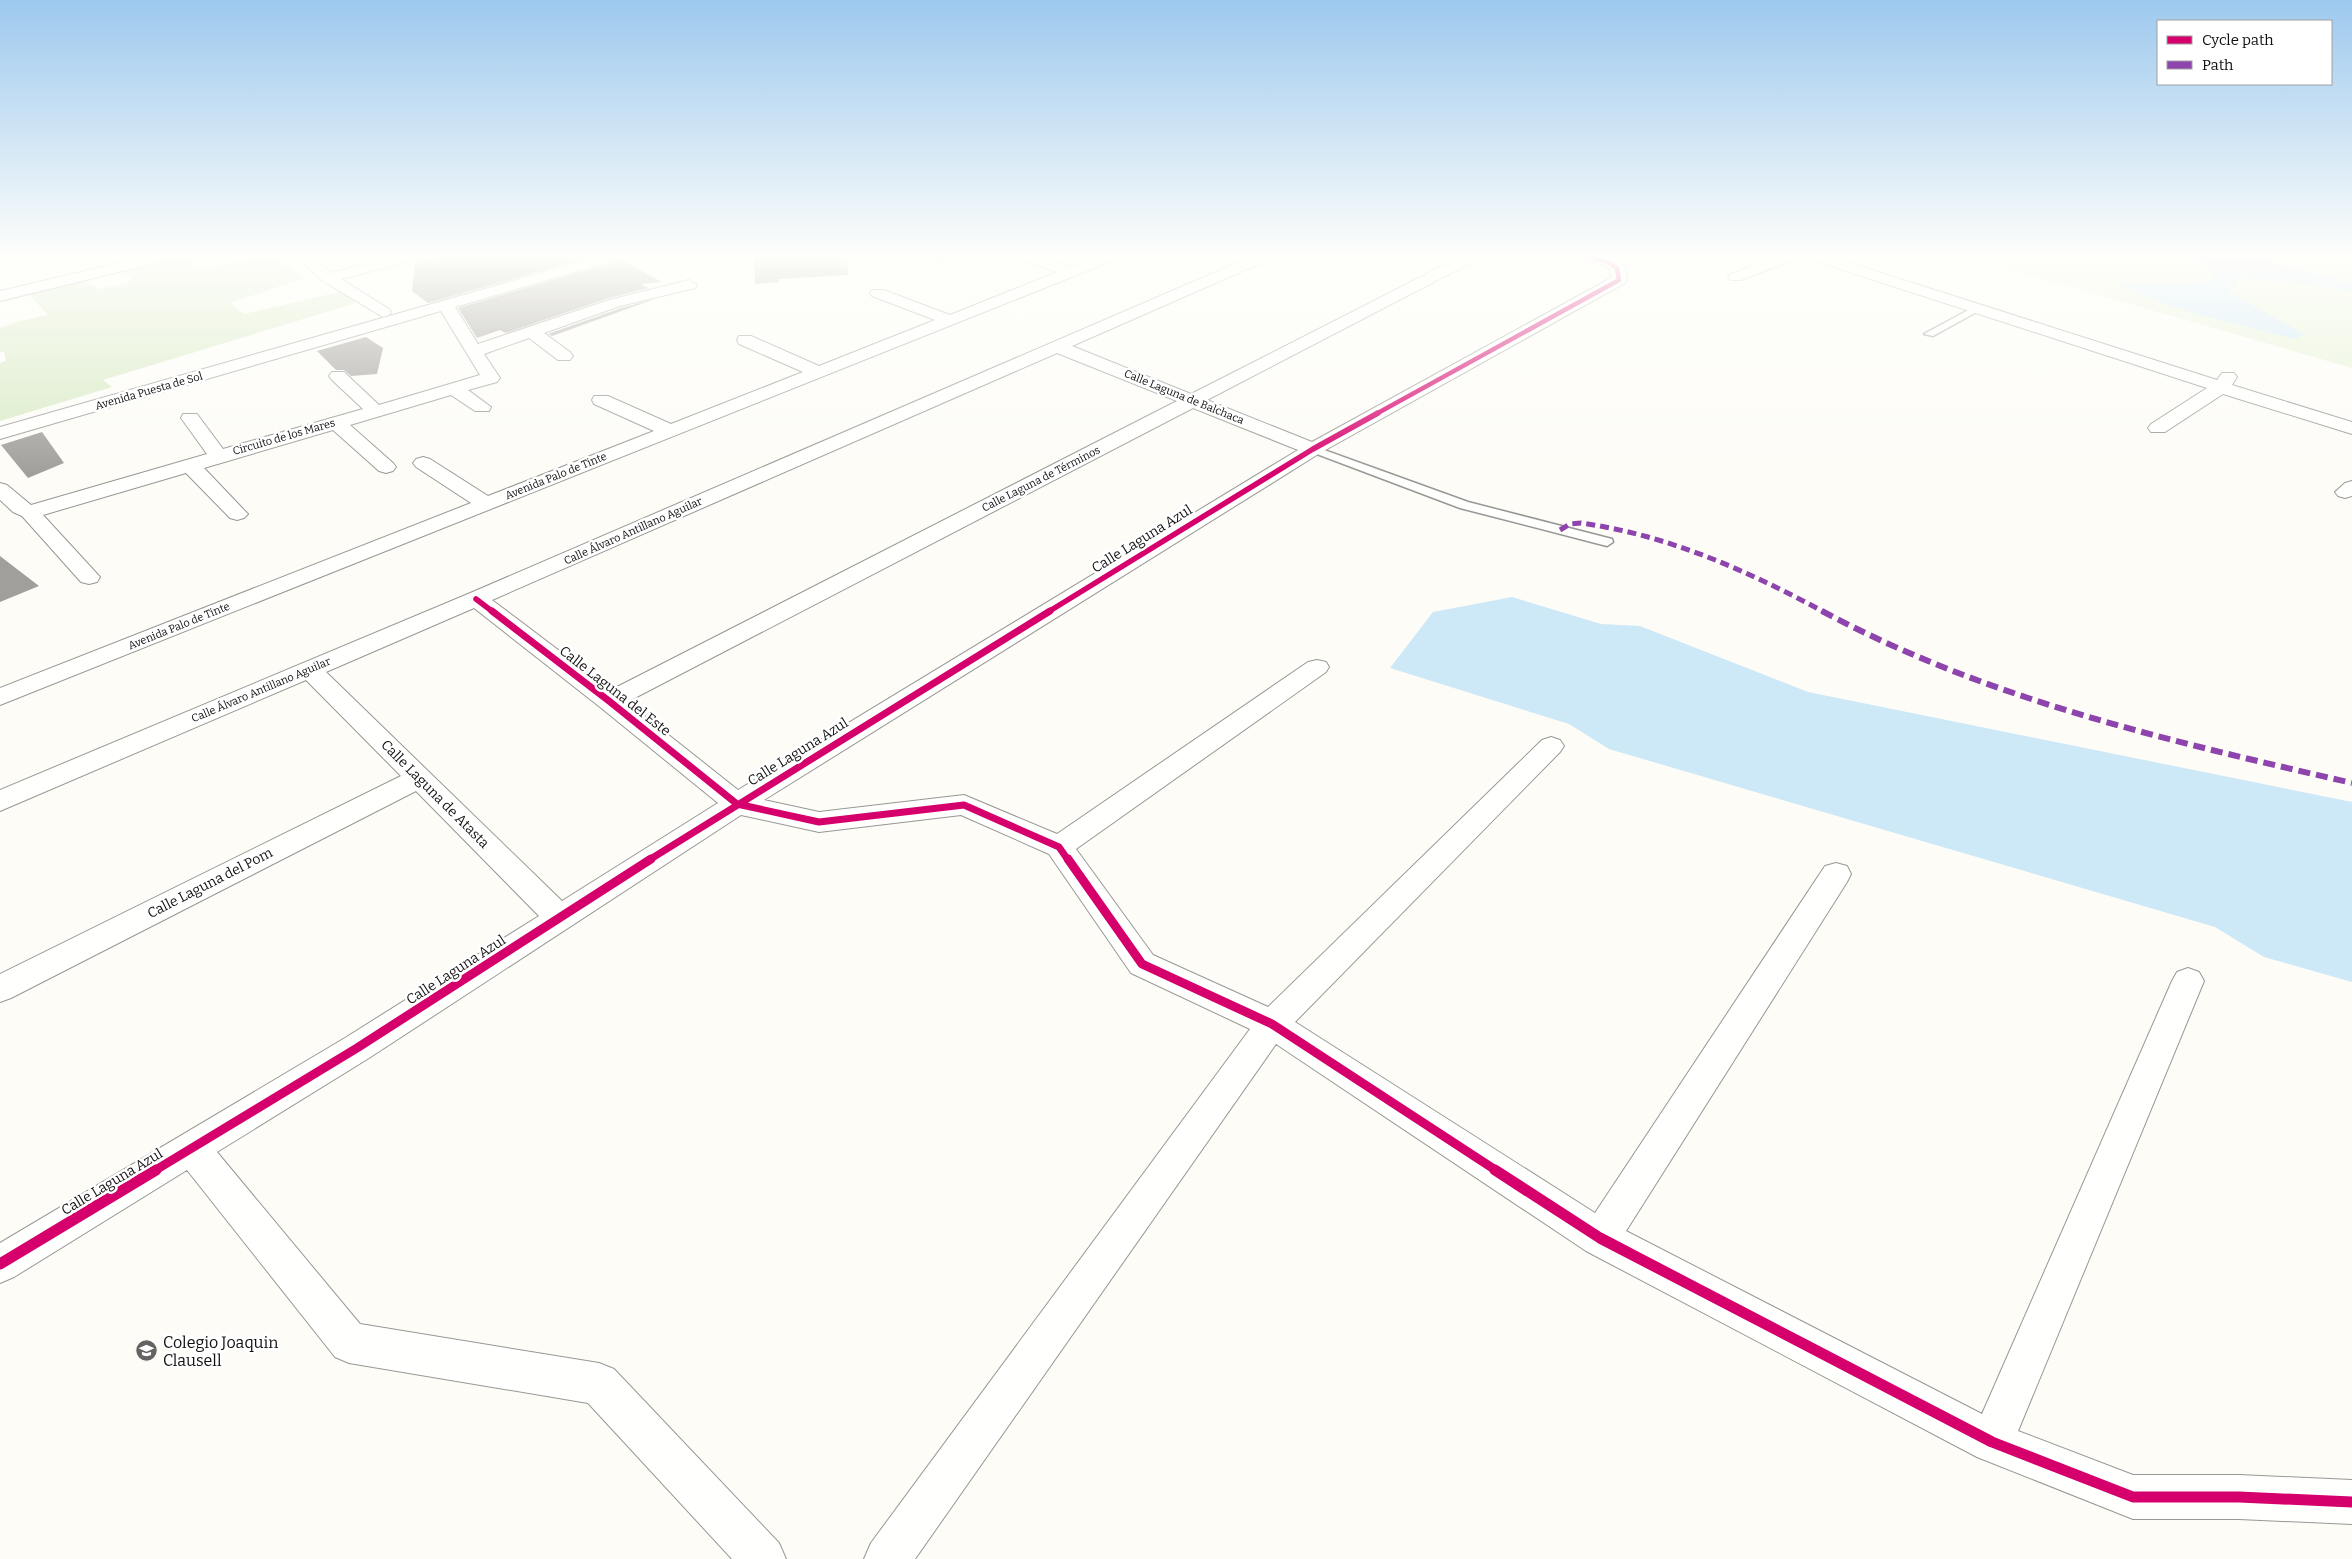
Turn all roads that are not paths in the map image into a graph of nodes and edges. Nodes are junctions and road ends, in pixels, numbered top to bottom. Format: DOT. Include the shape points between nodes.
graph roads {
  1 [pos="325,329"];
  2 [pos="360,329"];
  3 [pos="461,329"];
  4 [pos="537,329"];
  5 [pos="911,329"];
  6 [pos="1096,329"];
  7 [pos="1333,329"];
  8 [pos="1531,329"];
  9 [pos="1939,329"];
  10 [pos="2044,329"];
  11 [pos="2066,329"];
  12 [pos="530,331"];
  13 [pos="1929,334"];
  14 [pos="745,340"];
  15 [pos="1056,346"];
  16 [pos="475,351"];
  17 [pos="564,356"];
  18 [pos="809,369"];
  19 [pos="338,376"];
  20 [pos="2225,382"];
  21 [pos="453,388"];
  22 [pos="601,400"];
  23 [pos="1194,401"];
  24 [pos="482,407"];
  25 [pos="375,411"];
  26 [pos="2352,414"];
  27 [pos="190,418"];
  28 [pos="0,422"];
  29 [pos="336,422"];
  30 [pos="662,427"];
  31 [pos="2158,428"];
  32 [pos="2352,428"];
  33 [pos="0,434"];
  34 [pos="1313,449"];
  35 [pos="218,456"];
  36 [pos="423,463"];
  37 [pos="190,465"];
  38 [pos="386,467"];
  39 [pos="0,489"];
  40 [pos="480,499"];
  41 [pos="25,510"];
  42 [pos="237,514"];
  43 [pos="0,515"];
  44 [pos="1608,542"];
  45 [pos="89,577"];
  46 [pos="256,588"];
  47 [pos="476,600"];
  48 [pos="1317,667"];
  49 [pos="310,670"];
  50 [pos="0,681"];
  51 [pos="0,697"];
  52 [pos="609,701"];
  53 [pos="1551,746"];
  54 [pos="419,778"];
  55 [pos="0,801"];
  56 [pos="737,804"];
  57 [pos="1059,847"];
  58 [pos="1836,874"];
  59 [pos="560,918"];
  60 [pos="2188,981"];
  61 [pos="0,989"];
  62 [pos="1272,1024"];
  63 [pos="192,1148"];
  64 [pos="1600,1238"];
  65 [pos="0,1264"];
  66 [pos="1992,1442"];
  67 [pos="2352,1502"];
  68 [pos="764,1559"];
  69 [pos="887,1559"];
  1 -- 28 [label="street, Avenida Puesta de Sol"];
  2 -- 33 [label="street, Avenida Puesta de Sol"];
  3 -- 16 [label="street, Circuito de los Mares"];
  4 -- 12 [label="street"];
  5 -- 18 [label="street, Avenida Palo de Tinte"];
  6 -- 15 [label="street, Calle Álvaro Antillano Aguilar"];
  7 -- 23 [label="street, Calle Laguna de Términos"];
  8 -- 34 [label="street, Calle Laguna Azul"];
  9 -- 13 [label="lane"];
  10 -- 20 [label="street"];
  11 -- 20 [label="street"];
  12 -- 16 [label="street"];
  12 -- 17 [label="street"];
  14 -- 18 [label="street"];
  15 -- 23 [label="street, Calle Laguna de Balchaca"];
  15 -- 47 [label="street, Calle Álvaro Antillano Aguilar"];
  16 -- 21 [label="street, Circuito de los Mares" via="491,378"];
  18 -- 30 [label="street, Avenida Palo de Tinte"];
  19 -- 25 [label="street"];
  20 -- 26 [label="street"];
  20 -- 31 [label="street"];
  20 -- 32 [label="street"];
  21 -- 24 [label="street"];
  21 -- 25 [label="street, Circuito de los Mares"];
  22 -- 30 [label="street"];
  23 -- 34 [label="street, Calle Laguna de Balchaca"];
  23 -- 52 [label="street, Calle Laguna de Términos"];
  25 -- 29 [label="street, Circuito de los Mares"];
  27 -- 35 [label="street"];
  29 -- 35 [label="street, Circuito de los Mares"];
  29 -- 38 [label="street"];
  30 -- 40 [label="street, Avenida Palo de Tinte"];
  34 -- 44 [label="lane" via="1464,505"];
  34 -- 56 [label="street, Calle Laguna Azul"];
  35 -- 37 [label="street, Circuito de los Mares"];
  36 -- 40 [label="street"];
  37 -- 41 [label="street, Circuito de los Mares"];
  37 -- 42 [label="street"];
  39 -- 41 [label="street"];
  40 -- 46 [label="street, Avenida Palo de Tinte"];
  41 -- 43 [label="street, Circuito de los Mares"];
  41 -- 45 [label="street"];
  46 -- 50 [label="street, Avenida Palo de Tinte"];
  46 -- 51 [label="street, Avenida Palo de Tinte"];
  47 -- 49 [label="street, Calle Álvaro Antillano Aguilar"];
  47 -- 52 [label="street, Calle Laguna del Este"];
  48 -- 57 [label="street"];
  49 -- 54 [label="street, Calle Laguna de Atasta"];
  49 -- 55 [label="street, Calle Álvaro Antillano Aguilar"];
  52 -- 56 [label="street, Calle Laguna del Este"];
  53 -- 62 [label="street"];
  54 -- 59 [label="street, Calle Laguna de Atasta"];
  54 -- 61 [label="street, Calle Laguna del Pom"];
  56 -- 57 [label="street" via="819,822 964,805"];
  56 -- 59 [label="street, Calle Laguna Azul"];
  57 -- 62 [label="street" via="1142,964"];
  58 -- 64 [label="street"];
  59 -- 63 [label="street, Calle Laguna Azul" via="357,1048"];
  60 -- 66 [label="street"];
  62 -- 64 [label="street"];
  62 -- 69 [label="street"];
  63 -- 65 [label="street, Calle Laguna Azul"];
  63 -- 68 [label="street" via="349,1343 599,1384"];
  64 -- 66 [label="street"];
  66 -- 67 [label="street" via="2133,1497"];
}
